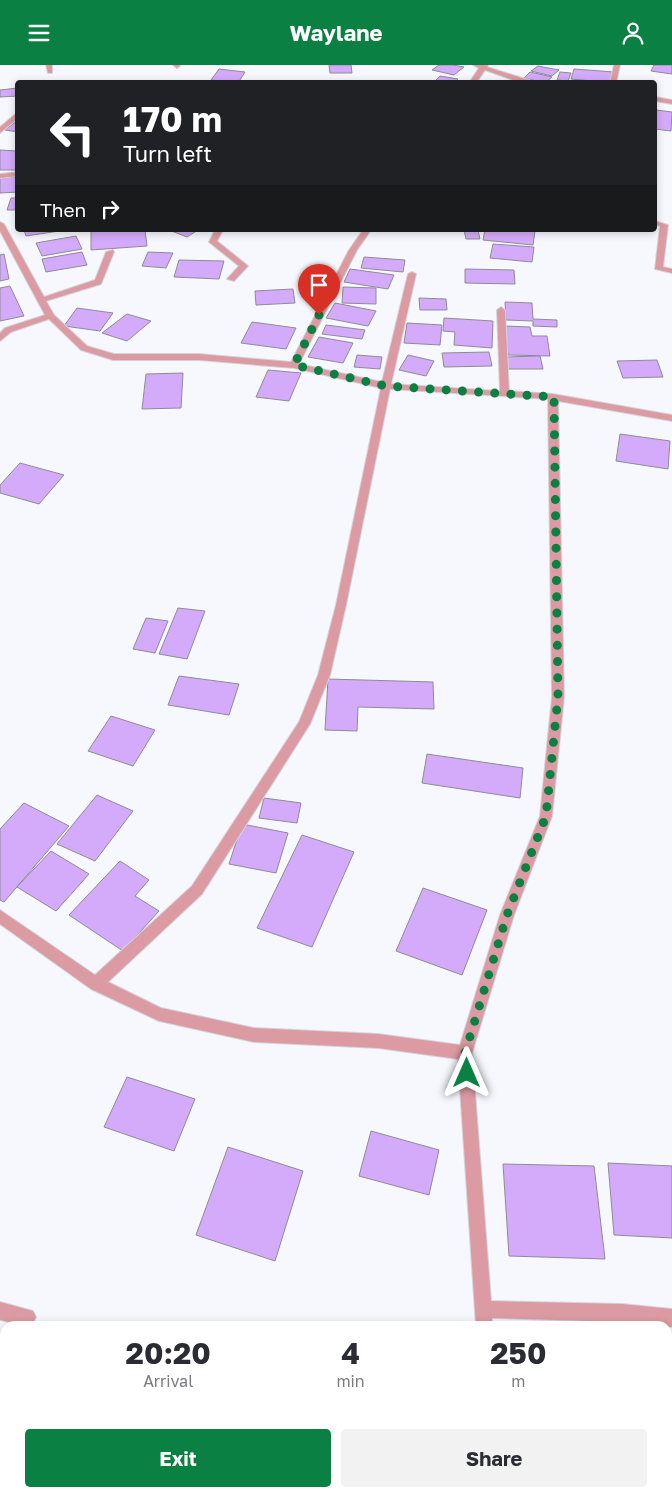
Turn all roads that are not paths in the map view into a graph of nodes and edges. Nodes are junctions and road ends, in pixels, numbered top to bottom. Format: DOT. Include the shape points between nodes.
graph roads {
  1 [pos="617,65"];
  2 [pos="481,66"];
  3 [pos="474,80"];
  4 [pos="520,80"];
  5 [pos="614,80"];
  6 [pos="657,99"];
  7 [pos="672,102"];
  8 [pos="15,117"];
  9 [pos="0,131"];
  10 [pos="15,174"];
  11 [pos="0,176"];
  12 [pos="657,223"];
  13 [pos="0,224"];
  14 [pos="218,232"];
  15 [pos="366,232"];
  16 [pos="2,235"];
  17 [pos="110,252"];
  18 [pos="672,271"];
  19 [pos="412,274"];
  20 [pos="231,279"];
  21 [pos="42,300"];
  22 [pos="501,310"];
  23 [pos="50,316"];
  24 [pos="0,338"];
  25 [pos="294,365"];
  26 [pos="386,386"];
  27 [pos="504,394"];
  28 [pos="554,397"];
  29 [pos="672,418"];
  30 [pos="0,916"];
  31 [pos="96,984"];
  32 [pos="465,1053"];
  33 [pos="0,1311"];
  34 [pos="27,1317"];
  35 [pos="672,1317"];
  36 [pos="484,1318"];
  1 -- 5 [label="street"];
  2 -- 3 [label="street"];
  2 -- 4 [label="street"];
  6 -- 7 [label="street"];
  8 -- 9 [label="street"];
  10 -- 11 [label="street"];
  12 -- 18 [label="street" via="664,225 660,269"];
  13 -- 16 [label="street"];
  14 -- 20 [label="street" via="213,242 244,267"];
  15 -- 25 [label="street" via="353,250"];
  16 -- 21 [label="street"];
  17 -- 21 [label="street" via="98,282"];
  19 -- 26 [label="street"];
  21 -- 23 [label="street"];
  22 -- 27 [label="street"];
  23 -- 24 [label="street" via="8,331"];
  23 -- 25 [label="street" via="84,348 113,357 199,357"];
  25 -- 26 [label="street"];
  26 -- 27 [label="street"];
  26 -- 31 [label="street" via="341,605 324,675 304,724 197,890"];
  27 -- 28 [label="street"];
  28 -- 29 [label="street"];
  28 -- 32 [label="street" via="558,697 546,816 507,915"];
  30 -- 31 [label="street"];
  31 -- 32 [label="street" via="159,1014 254,1035 378,1041"];
  32 -- 36 [label="street"];
  33 -- 34 [label="street"];
  35 -- 36 [label="street" via="622,1313"];
}
